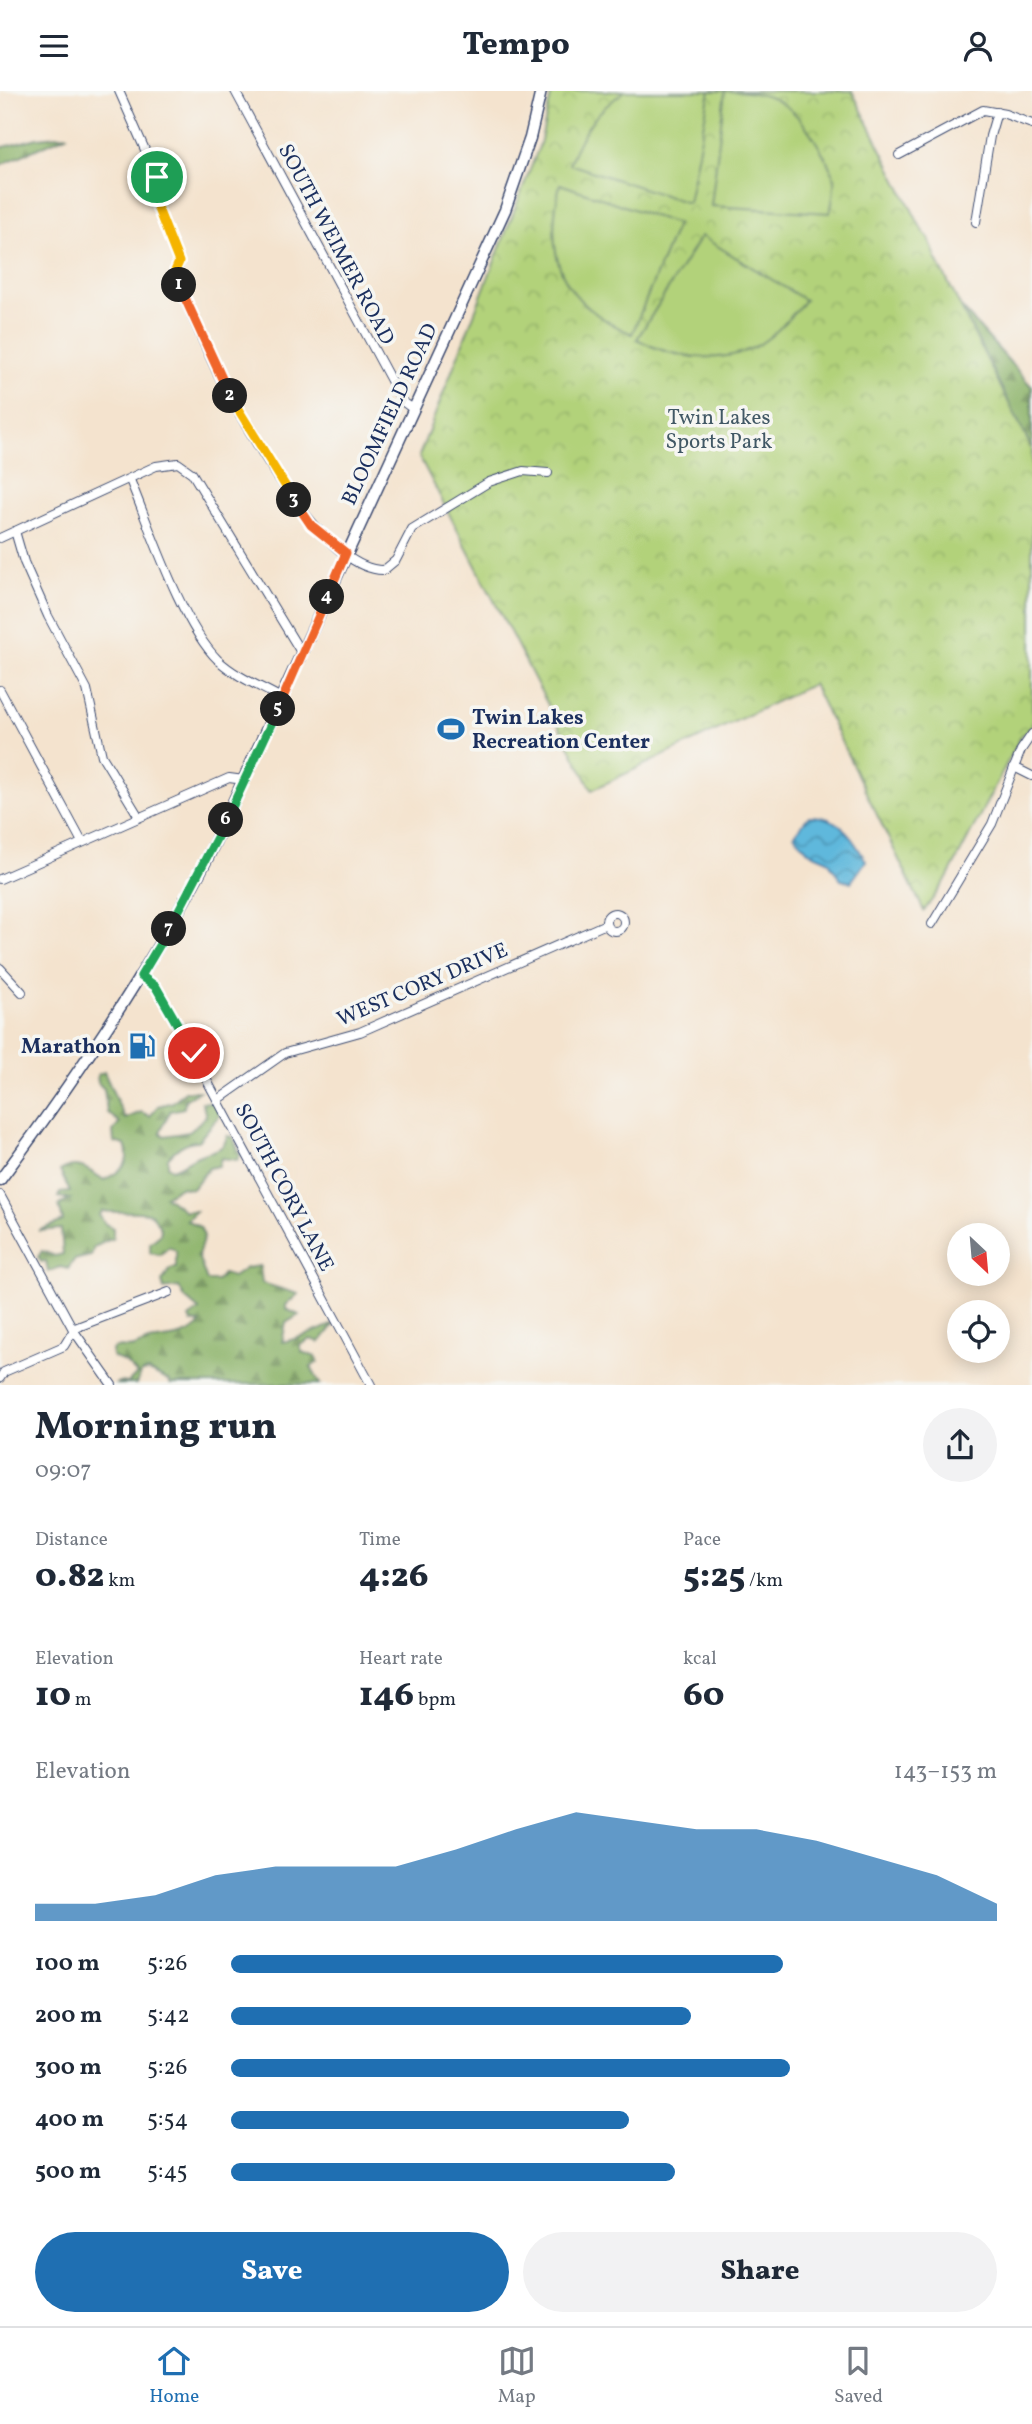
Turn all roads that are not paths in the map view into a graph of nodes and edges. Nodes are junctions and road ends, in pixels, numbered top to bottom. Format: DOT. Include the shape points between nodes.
graph roads {
  1 [pos="119,91"];
  2 [pos="235,91"];
  3 [pos="541,91"];
  4 [pos="997,113"];
  5 [pos="1032,128"];
  6 [pos="898,155"];
  7 [pos="976,222"];
  8 [pos="413,409"];
  9 [pos="548,473"];
  10 [pos="130,479"];
  11 [pos="15,531"];
  12 [pos="0,538"];
  13 [pos="346,553"];
  14 [pos="302,654"];
  15 [pos="0,689"];
  16 [pos="283,699"];
  17 [pos="1032,734"];
  18 [pos="1014,767"];
  19 [pos="1032,776"];
  20 [pos="244,780"];
  21 [pos="139,817"];
  22 [pos="82,842"];
  23 [pos="0,879"];
  24 [pos="606,924"];
  25 [pos="932,924"];
  26 [pos="0,968"];
  27 [pos="141,976"];
  28 [pos="22,992"];
  29 [pos="218,1100"];
  30 [pos="0,1180"];
  31 [pos="0,1195"];
  32 [pos="169,1291"];
  33 [pos="74,1331"];
  34 [pos="0,1381"];
  35 [pos="112,1384"];
  36 [pos="371,1384"];
  1 -- 13 [label="street" via="157,177 147,181 179,262 176,280 218,373 302,513"];
  2 -- 8 [label="street, SOUTH WEIMER ROAD" via="402,401"];
  3 -- 8 [label="main road, BLOOMFIELD ROAD" via="505,210"];
  4 -- 5 [label="street"];
  4 -- 6 [label="street" via="978,112"];
  4 -- 7 [label="street"];
  8 -- 13 [label="main road, BLOOMFIELD ROAD"];
  9 -- 13 [label="street" via="523,471 489,482 412,529 386,569 371,569"];
  10 -- 11 [label="street"];
  10 -- 14 [label="street" via="165,462 178,463 192,473"];
  10 -- 16 [label="street" via="178,595 209,648 226,666"];
  11 -- 12 [label="street"];
  11 -- 21 [label="street" via="48,616 87,689 102,756"];
  13 -- 14 [label="main road, BLOOMFIELD ROAD"];
  14 -- 16 [label="main road, BLOOMFIELD ROAD"];
  15 -- 22 [label="street"];
  16 -- 20 [label="main road, BLOOMFIELD ROAD"];
  17 -- 18 [label="street"];
  18 -- 19 [label="street"];
  18 -- 25 [label="street" via="992,824"];
  20 -- 21 [label="street" via="229,778"];
  20 -- 27 [label="main road, BLOOMFIELD ROAD" via="181,909"];
  21 -- 22 [label="street"];
  22 -- 23 [label="street"];
  24 -- 29 [label="street, WEST CORY DRIVE" via="360,1032 295,1049"];
  26 -- 28 [label="street"];
  27 -- 29 [label="street, SOUTH CORY LANE" via="156,987"];
  27 -- 30 [label="main road, BLOOMFIELD ROAD" via="64,1096"];
  29 -- 36 [label="street, SOUTH CORY LANE"];
  31 -- 33 [label="street"];
  32 -- 33 [label="street"];
  33 -- 34 [label="street" via="64,1346 4,1372"];
  33 -- 35 [label="street"];
}
